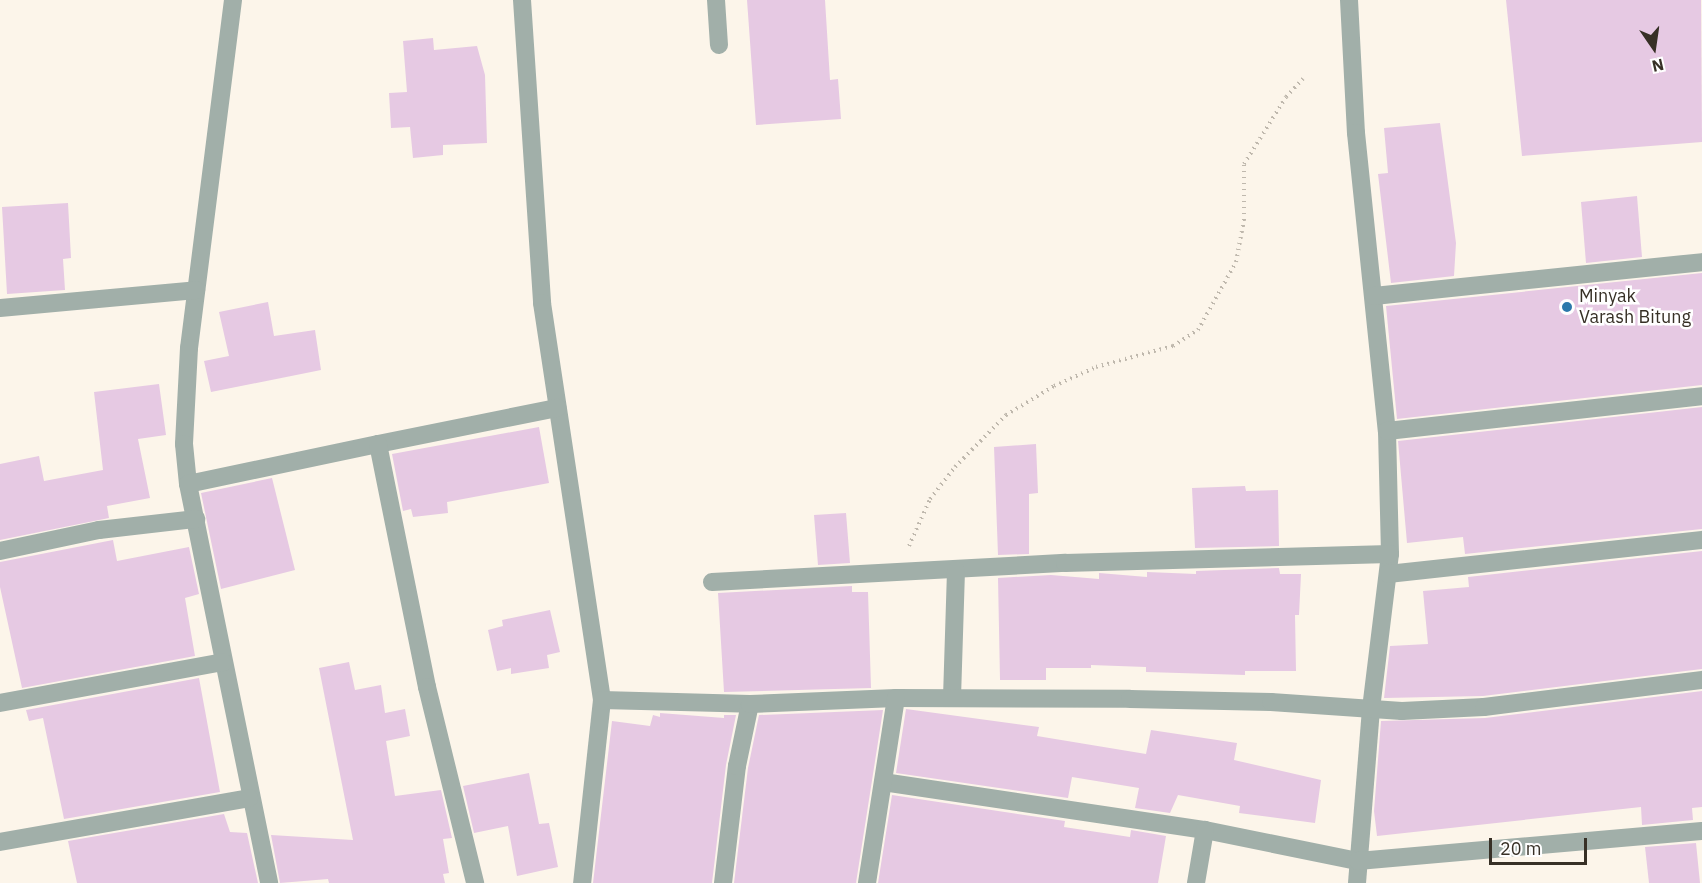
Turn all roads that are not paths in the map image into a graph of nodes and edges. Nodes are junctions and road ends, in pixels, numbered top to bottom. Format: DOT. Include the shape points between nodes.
graph roads {
  1 [pos="234,0"];
  2 [pos="522,0"];
  3 [pos="716,0"];
  4 [pos="1349,0"];
  5 [pos="719,45"];
  6 [pos="1702,262"];
  7 [pos="196,290"];
  8 [pos="1374,296"];
  9 [pos="0,308"];
  10 [pos="1702,396"];
  11 [pos="556,408"];
  12 [pos="1387,431"];
  13 [pos="378,444"];
  14 [pos="188,484"];
  15 [pos="196,519"];
  16 [pos="1702,540"];
  17 [pos="0,551"];
  18 [pos="1390,554"];
  19 [pos="956,571"];
  20 [pos="1388,574"];
  21 [pos="712,582"];
  22 [pos="223,662"];
  23 [pos="1702,680"];
  24 [pos="896,698"];
  25 [pos="952,698"];
  26 [pos="602,700"];
  27 [pos="0,703"];
  28 [pos="750,704"];
  29 [pos="1371,709"];
  30 [pos="884,782"];
  31 [pos="249,798"];
  32 [pos="1205,830"];
  33 [pos="1702,831"];
  34 [pos="0,842"];
  35 [pos="1358,861"];
  36 [pos="269,883"];
  37 [pos="475,883"];
  38 [pos="582,883"];
  39 [pos="723,883"];
  40 [pos="867,883"];
  41 [pos="1196,883"];
  42 [pos="1357,883"];
  1 -- 7 [label="street"];
  2 -- 11 [label="street" via="542,303"];
  3 -- 5 [label="street"];
  4 -- 8 [label="street" via="1356,133"];
  6 -- 8 [label="street"];
  7 -- 9 [label="street"];
  7 -- 14 [label="street" via="186,392 184,444"];
  8 -- 12 [label="street"];
  10 -- 12 [label="street"];
  11 -- 13 [label="street"];
  11 -- 26 [label="street" via="597,645"];
  12 -- 18 [label="street"];
  13 -- 14 [label="street"];
  13 -- 37 [label="street" via="427,687"];
  14 -- 15 [label="street"];
  15 -- 17 [label="street" via="99,530"];
  15 -- 22 [label="street"];
  16 -- 20 [label="street"];
  18 -- 19 [label="street" via="1065,563"];
  18 -- 20 [label="street"];
  19 -- 21 [label="street"];
  19 -- 25 [label="street"];
  20 -- 29 [label="street"];
  22 -- 27 [label="street"];
  22 -- 31 [label="street"];
  23 -- 29 [label="street" via="1474,708"];
  24 -- 25 [label="street"];
  24 -- 28 [label="street"];
  24 -- 30 [label="street"];
  25 -- 29 [label="street" via="1271,702"];
  26 -- 28 [label="street"];
  26 -- 38 [label="street"];
  28 -- 39 [label="street" via="737,766"];
  29 -- 35 [label="street"];
  30 -- 32 [label="street"];
  30 -- 40 [label="street"];
  31 -- 34 [label="street"];
  31 -- 36 [label="street"];
  32 -- 35 [label="street"];
  32 -- 41 [label="street"];
  33 -- 35 [label="street"];
  35 -- 42 [label="street"];
}
